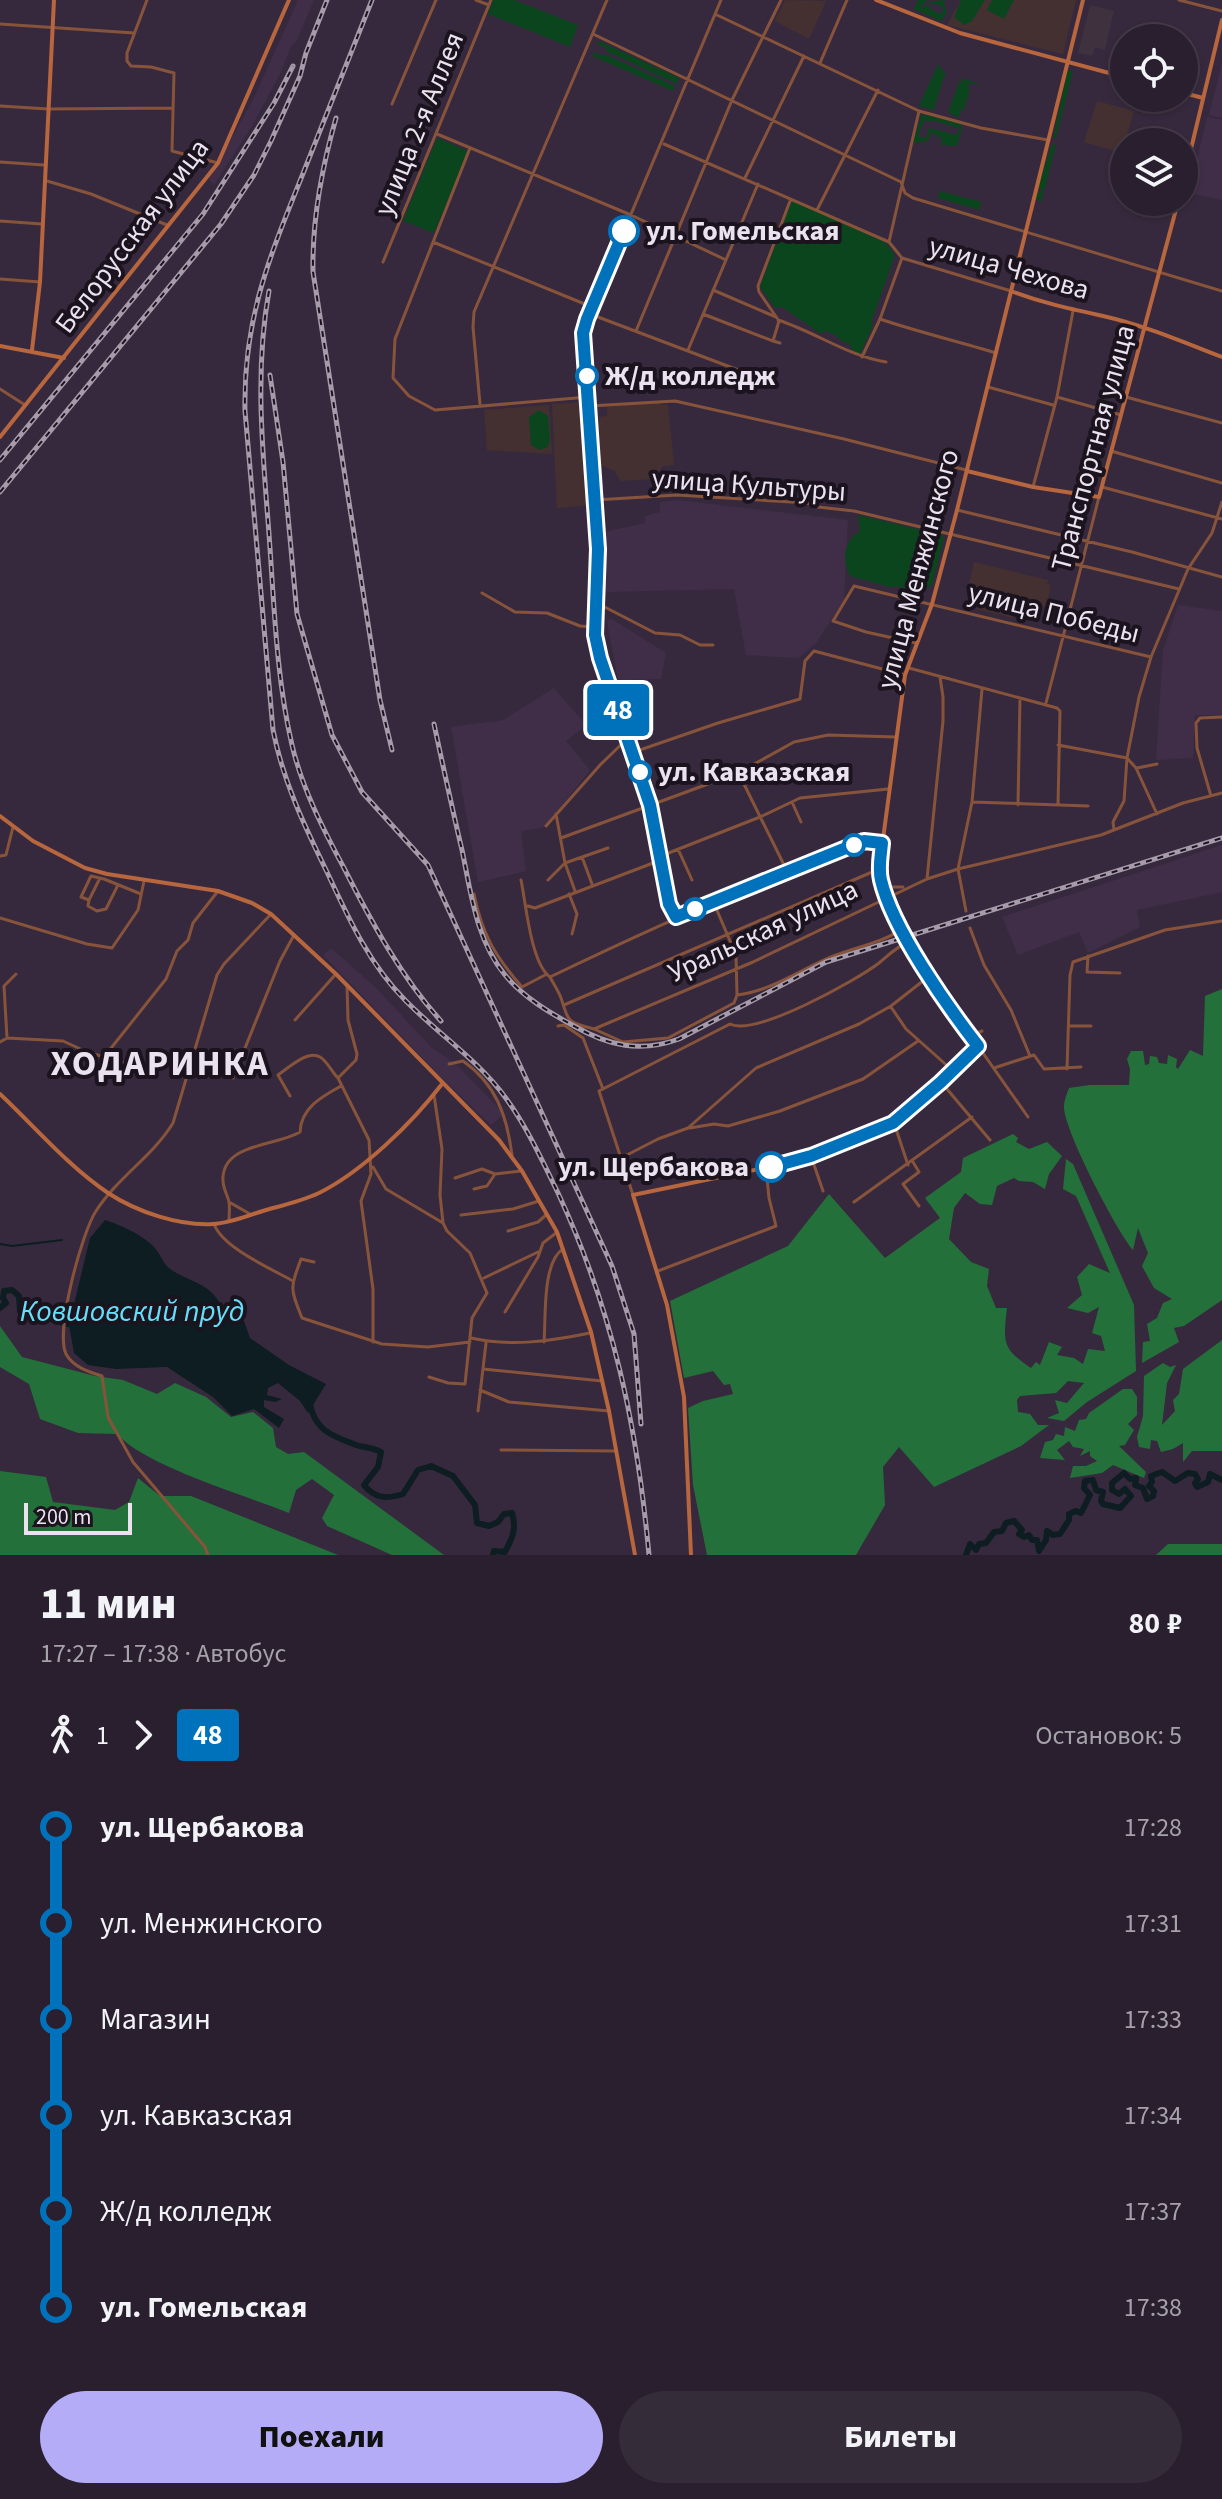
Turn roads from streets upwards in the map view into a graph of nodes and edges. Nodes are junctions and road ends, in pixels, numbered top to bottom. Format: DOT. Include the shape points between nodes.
graph roads {
  1 [pos="54,0"];
  2 [pos="147,0"];
  3 [pos="289,0"];
  4 [pos="436,0"];
  5 [pos="476,0"];
  6 [pos="491,0"];
  7 [pos="607,0"];
  8 [pos="721,0"];
  9 [pos="781,0"];
  10 [pos="847,0"];
  11 [pos="876,0"];
  12 [pos="1083,0"];
  13 [pos="1179,0"];
  14 [pos="489,5"];
  15 [pos="1222,11"];
  16 [pos="715,14"];
  17 [pos="1222,20"];
  18 [pos="0,24"];
  19 [pos="52,27"];
  20 [pos="134,33"];
  21 [pos="593,34"];
  22 [pos="762,36"];
  23 [pos="804,56"];
  24 [pos="1067,61"];
  25 [pos="820,63"];
  26 [pos="1110,73"];
  27 [pos="688,80"];
  28 [pos="878,90"];
  29 [pos="1198,97"];
  30 [pos="1203,98"];
  31 [pos="732,100"];
  32 [pos="392,104"];
  33 [pos="0,106"];
  34 [pos="173,108"];
  35 [pos="48,109"];
  36 [pos="919,111"];
  37 [pos="774,120"];
  38 [pos="1196,128"];
  39 [pos="437,134"];
  40 [pos="1048,140"];
  41 [pos="662,143"];
  42 [pos="470,148"];
  43 [pos="845,156"];
  44 [pos="0,162"];
  45 [pos="706,162"];
  46 [pos="218,163"];
  47 [pos="46,165"];
  48 [pos="533,174"];
  49 [pos="745,178"];
  50 [pos="45,181"];
  51 [pos="901,182"];
  52 [pos="758,184"];
  53 [pos="791,199"];
  54 [pos="817,210"];
  55 [pos="631,215"];
  56 [pos="1174,216"];
  57 [pos="0,221"];
  58 [pos="42,224"];
  59 [pos="167,225"];
  60 [pos="1025,230"];
  61 [pos="674,235"];
  62 [pos="433,242"];
  63 [pos="889,242"];
  64 [pos="902,258"];
  65 [pos="726,260"];
  66 [pos="383,262"];
  67 [pos="494,266"];
  68 [pos="1160,272"];
  69 [pos="0,279"];
  70 [pos="40,282"];
  71 [pos="713,290"];
  72 [pos="1011,291"];
  73 [pos="1222,291"];
  74 [pos="592,307"];
  75 [pos="1073,311"];
  76 [pos="589,314"];
  77 [pos="703,314"];
  78 [pos="778,319"];
  79 [pos="880,319"];
  80 [pos="1145,330"];
  81 [pos="636,331"];
  82 [pos="773,341"];
  83 [pos="780,343"];
  84 [pos="0,346"];
  85 [pos="32,350"];
  86 [pos="688,351"];
  87 [pos="996,353"];
  88 [pos="862,357"];
  89 [pos="1222,357"];
  90 [pos="64,358"];
  91 [pos="886,362"];
  92 [pos="762,379"];
  93 [pos="988,387"];
  94 [pos="0,389"];
  95 [pos="590,397"];
  96 [pos="1057,397"];
  97 [pos="1126,397"];
  98 [pos="25,405"];
  99 [pos="1053,405"];
  100 [pos="480,406"];
  101 [pos="590,406"];
  102 [pos="1121,415"];
  103 [pos="1222,423"];
  104 [pos="0,436"];
  105 [pos="1111,451"];
  106 [pos="967,471"];
  107 [pos="1222,483"];
  108 [pos="1033,487"];
  109 [pos="1102,487"];
  110 [pos="1099,497"];
  111 [pos="595,500"];
  112 [pos="1222,502"];
  113 [pos="957,510"];
  114 [pos="1216,517"];
  115 [pos="1222,519"];
  116 [pos="951,534"];
  117 [pos="1088,541"];
  118 [pos="1082,564"];
  119 [pos="1188,569"];
  120 [pos="1222,577"];
  121 [pos="1179,589"];
  122 [pos="482,593"];
  123 [pos="595,602"];
  124 [pos="932,604"];
  125 [pos="594,627"];
  126 [pos="1063,636"];
  127 [pos="916,643"];
  128 [pos="713,645"];
  129 [pos="1151,657"];
  130 [pos="907,668"];
  131 [pos="905,675"];
  132 [pos="940,677"];
  133 [pos="982,689"];
  134 [pos="1020,698"];
  135 [pos="1045,703"];
  136 [pos="1222,717"];
  137 [pos="896,737"];
  138 [pos="628,738"];
  139 [pos="1058,745"];
  140 [pos="633,752"];
  141 [pos="1127,758"];
  142 [pos="1157,764"];
  143 [pos="1136,768"];
  144 [pos="738,773"];
  145 [pos="889,789"];
  146 [pos="1222,793"];
  147 [pos="1211,796"];
  148 [pos="792,802"];
  149 [pos="972,802"];
  150 [pos="650,805"];
  151 [pos="1018,805"];
  152 [pos="1058,805"];
  153 [pos="1088,806"];
  154 [pos="556,814"];
  155 [pos="1157,814"];
  156 [pos="0,816"];
  157 [pos="760,817"];
  158 [pos="801,822"];
  159 [pos="14,825"];
  160 [pos="546,826"];
  161 [pos="1114,831"];
  162 [pos="561,838"];
  163 [pos="882,843"];
  164 [pos="608,848"];
  165 [pos="678,849"];
  166 [pos="0,856"];
  167 [pos="582,857"];
  168 [pos="661,860"];
  169 [pos="565,863"];
  170 [pos="879,869"];
  171 [pos="958,869"];
  172 [pos="787,871"];
  173 [pos="100,878"];
  174 [pos="881,879"];
  175 [pos="927,879"];
  176 [pos="145,880"];
  177 [pos="521,880"];
  178 [pos="548,880"];
  179 [pos="692,880"];
  180 [pos="592,884"];
  181 [pos="118,885"];
  182 [pos="907,887"];
  183 [pos="218,891"];
  184 [pos="575,891"];
  185 [pos="141,894"];
  186 [pos="474,894"];
  187 [pos="569,894"];
  188 [pos="887,896"];
  189 [pos="89,900"];
  190 [pos="713,901"];
  191 [pos="528,906"];
  192 [pos="966,911"];
  193 [pos="271,914"];
  194 [pos="676,917"];
  195 [pos="0,918"];
  196 [pos="1222,921"];
  197 [pos="970,928"];
  198 [pos="902,929"];
  199 [pos="727,933"];
  200 [pos="295,934"];
  201 [pos="572,934"];
  202 [pos="910,941"];
  203 [pos="1088,956"];
  204 [pos="738,966"];
  205 [pos="1120,973"];
  206 [pos="16,974"];
  207 [pos="336,974"];
  208 [pos="548,976"];
  209 [pos="930,976"];
  210 [pos="347,984"];
  211 [pos="737,995"];
  212 [pos="564,1005"];
  213 [pos="891,1006"];
  214 [pos="295,1020"];
  215 [pos="558,1026"];
  216 [pos="1069,1026"];
  217 [pos="1091,1026"];
  218 [pos="594,1029"];
  219 [pos="982,1031"];
  220 [pos="970,1036"];
  221 [pos="7,1038"];
  222 [pos="918,1041"];
  223 [pos="0,1042"];
  224 [pos="978,1046"];
  225 [pos="1030,1056"];
  226 [pos="104,1057"];
  227 [pos="449,1064"];
  228 [pos="132,1065"];
  229 [pos="1081,1067"];
  230 [pos="994,1068"];
  231 [pos="1067,1069"];
  232 [pos="952,1070"];
  233 [pos="233,1078"];
  234 [pos="338,1078"];
  235 [pos="941,1082"];
  236 [pos="442,1083"];
  237 [pos="341,1086"];
  238 [pos="603,1089"];
  239 [pos="0,1094"];
  240 [pos="434,1095"];
  241 [pos="290,1096"];
  242 [pos="972,1117"];
  243 [pos="1028,1117"];
  244 [pos="893,1123"];
  245 [pos="688,1128"];
  246 [pos="990,1140"];
  247 [pos="811,1156"];
  248 [pos="371,1157"];
  249 [pos="621,1158"];
  250 [pos="513,1159"];
  251 [pos="913,1162"];
  252 [pos="371,1164"];
  253 [pos="908,1165"];
  254 [pos="766,1168"];
  255 [pos="522,1171"];
  256 [pos="495,1174"];
  257 [pos="455,1178"];
  258 [pos="474,1189"];
  259 [pos="823,1191"];
  260 [pos="109,1193"];
  261 [pos="633,1195"];
  262 [pos="539,1201"];
  263 [pos="229,1202"];
  264 [pos="854,1202"];
  265 [pos="919,1206"];
  266 [pos="251,1215"];
  267 [pos="461,1215"];
  268 [pos="546,1215"];
  269 [pos="229,1221"];
  270 [pos="443,1223"];
  271 [pos="214,1224"];
  272 [pos="508,1231"];
  273 [pos="557,1232"];
  274 [pos="563,1249"];
  275 [pos="538,1252"];
  276 [pos="314,1262"];
  277 [pos="658,1271"];
  278 [pos="482,1278"];
  279 [pos="293,1281"];
  280 [pos="505,1312"];
  281 [pos="591,1332"];
  282 [pos="470,1340"];
  283 [pos="373,1342"];
  284 [pos="486,1342"];
  285 [pos="544,1342"];
  286 [pos="483,1369"];
  287 [pos="429,1377"];
  288 [pos="602,1381"];
  289 [pos="480,1390"];
  290 [pos="478,1411"];
  291 [pos="609,1411"];
  292 [pos="501,1450"];
  293 [pos="615,1451"];
  294 [pos="208,1555"];
  295 [pos="635,1555"];
  296 [pos="691,1555"];
  1 -- 19 [label="street"];
  2 -- 20 [label="street"];
  3 -- 46 [label="street, Белорусская улица"];
  4 -- 32 [label="street"];
  5 -- 14 [label="street"];
  6 -- 14 [label="street, улица 2-я Аллея"];
  7 -- 21 [label="street"];
  8 -- 16 [label="street"];
  9 -- 22 [label="street"];
  10 -- 25 [label="street"];
  11 -- 24 [label="street" via="960,33"];
  12 -- 24 [label="street, улица Менжинского"];
  13 -- 15 [label="street"];
  14 -- 39 [label="street, улица 2-я Аллея"];
  16 -- 22 [label="street"];
  16 -- 27 [label="street"];
  17 -- 30 [label="street"];
  18 -- 19 [label="street"];
  19 -- 20 [label="street"];
  19 -- 35 [label="street"];
  20 -- 34 [label="street" via="127,61 174,73"];
  21 -- 27 [label="street"];
  21 -- 48 [label="street"];
  22 -- 23 [label="street"];
  22 -- 31 [label="street"];
  23 -- 25 [label="street"];
  23 -- 37 [label="street"];
  24 -- 26 [label="street"];
  24 -- 40 [label="street, улица Менжинского"];
  25 -- 28 [label="street"];
  27 -- 31 [label="street"];
  27 -- 41 [label="street"];
  28 -- 36 [label="street"];
  28 -- 43 [label="street"];
  29 -- 30 [label="street"];
  30 -- 38 [label="street"];
  31 -- 37 [label="street"];
  31 -- 45 [label="street"];
  33 -- 35 [label="street"];
  34 -- 35 [label="street"];
  34 -- 46 [label="street" via="172,151"];
  35 -- 47 [label="street"];
  36 -- 40 [label="street"];
  36 -- 51 [label="street"];
  37 -- 43 [label="street"];
  37 -- 49 [label="street"];
  39 -- 42 [label="street"];
  39 -- 66 [label="street, улица 2-я Аллея"];
  40 -- 60 [label="street, улица Менжинского"];
  41 -- 45 [label="street, улица Чехова"];
  41 -- 55 [label="street"];
  42 -- 48 [label="street"];
  42 -- 62 [label="street, улица 2-я Аллея"];
  43 -- 51 [label="street"];
  43 -- 54 [label="street"];
  44 -- 47 [label="street"];
  45 -- 49 [label="street, улица Чехова"];
  45 -- 61 [label="street"];
  46 -- 59 [label="street, Белорусская улица"];
  47 -- 50 [label="street"];
  48 -- 55 [label="street"];
  48 -- 67 [label="street"];
  49 -- 52 [label="street, улица Чехова"];
  50 -- 58 [label="street"];
  50 -- 59 [label="street"];
  51 -- 60 [label="street" via="913,198"];
  51 -- 63 [label="street"];
  52 -- 53 [label="street, улица Чехова"];
  52 -- 65 [label="street"];
  53 -- 54 [label="street, улица Чехова"];
  53 -- 78 [label="street" via="758,286"];
  54 -- 63 [label="street, улица Чехова"];
  55 -- 61 [label="street"];
  55 -- 74 [label="street"];
  56 -- 68 [label="street, Транспортная улица"];
  57 -- 58 [label="street"];
  58 -- 70 [label="street"];
  59 -- 90 [label="street, Белорусская улица"];
  60 -- 68 [label="street"];
  60 -- 72 [label="street, улица Менжинского"];
  61 -- 65 [label="street"];
  61 -- 81 [label="street"];
  62 -- 67 [label="street"];
  62 -- 100 [label="street, улица 2-я Аллея" via="395,339 391,370 409,396 435,410"];
  63 -- 64 [label="street, улица Чехова"];
  64 -- 72 [label="street, улица Чехова"];
  64 -- 79 [label="street"];
  65 -- 71 [label="street"];
  67 -- 74 [label="street"];
  67 -- 100 [label="street" via="473,318"];
  68 -- 73 [label="street"];
  68 -- 80 [label="street, Транспортная улица"];
  69 -- 70 [label="street"];
  70 -- 85 [label="street"];
  71 -- 77 [label="street"];
  71 -- 78 [label="street"];
  72 -- 75 [label="street, улица Чехова"];
  72 -- 87 [label="street, улица Менжинского"];
  74 -- 76 [label="street"];
  75 -- 80 [label="street, улица Чехова"];
  75 -- 96 [label="street"];
  76 -- 81 [label="street"];
  76 -- 95 [label="street" via="583,333"];
  77 -- 82 [label="street"];
  77 -- 86 [label="street"];
  78 -- 82 [label="street"];
  78 -- 88 [label="street"];
  79 -- 87 [label="street"];
  79 -- 88 [label="street"];
  80 -- 89 [label="street, улица Чехова"];
  80 -- 97 [label="street, Транспортная улица"];
  81 -- 86 [label="street"];
  82 -- 83 [label="street"];
  84 -- 85 [label="street"];
  85 -- 90 [label="street"];
  86 -- 92 [label="street"];
  87 -- 93 [label="street, улица Менжинского"];
  88 -- 91 [label="street"];
  90 -- 98 [label="street, Белорусская улица"];
  93 -- 99 [label="street"];
  93 -- 106 [label="street, улица Менжинского"];
  94 -- 98 [label="street"];
  95 -- 100 [label="street"];
  95 -- 101 [label="street"];
  96 -- 99 [label="street"];
  96 -- 102 [label="street"];
  97 -- 102 [label="street, Транспортная улица"];
  97 -- 103 [label="street"];
  98 -- 104 [label="street, Белорусская улица"];
  99 -- 108 [label="street"];
  101 -- 106 [label="street" via="675,401"];
  101 -- 111 [label="street"];
  102 -- 105 [label="street, Транспортная улица"];
  105 -- 107 [label="street"];
  105 -- 109 [label="street, Транспортная улица"];
  106 -- 108 [label="street"];
  106 -- 113 [label="street, улица Менжинского"];
  108 -- 110 [label="street"];
  109 -- 110 [label="street, Транспортная улица"];
  109 -- 114 [label="street"];
  110 -- 117 [label="street, Транспортная улица"];
  111 -- 116 [label="street, улица Культуры" via="677,495 807,503"];
  111 -- 123 [label="street"];
  112 -- 114 [label="street"];
  113 -- 116 [label="street, улица Менжинского"];
  113 -- 117 [label="street"];
  114 -- 115 [label="street"];
  114 -- 119 [label="street" via="1212,533"];
  116 -- 118 [label="street, улица Культуры"];
  116 -- 124 [label="street, улица Менжинского"];
  117 -- 118 [label="street, Транспортная улица"];
  117 -- 119 [label="street"];
  118 -- 121 [label="street, улица Культуры"];
  118 -- 126 [label="street, Транспортная улица"];
  119 -- 120 [label="street"];
  119 -- 121 [label="street"];
  121 -- 129 [label="street"];
  122 -- 125 [label="street" via="515,612 547,613"];
  123 -- 125 [label="street"];
  123 -- 128 [label="street" via="655,633"];
  124 -- 126 [label="street, улица Победы"];
  124 -- 127 [label="street, улица Менжинского"];
  124 -- 127 [label="street, улица Победы" via="854,586 833,621"];
  125 -- 138 [label="street"];
  126 -- 129 [label="street, улица Победы"];
  126 -- 135 [label="street, Транспортная улица"];
  127 -- 130 [label="street, улица Менжинского"];
  129 -- 141 [label="street"];
  130 -- 131 [label="street, улица Менжинского"];
  130 -- 132 [label="street"];
  131 -- 137 [label="street, улица Менжинского"];
  131 -- 140 [label="street" via="814,651 805,661 800,699"];
  132 -- 133 [label="street"];
  132 -- 175 [label="street" via="943,721"];
  133 -- 134 [label="street"];
  133 -- 149 [label="street"];
  134 -- 135 [label="street"];
  134 -- 151 [label="street"];
  135 -- 139 [label="street" via="1060,711"];
  136 -- 147 [label="street" via="1196,723 1197,748"];
  137 -- 144 [label="street" via="809,738"];
  137 -- 145 [label="street, улица Менжинского"];
  138 -- 140 [label="street"];
  138 -- 154 [label="street"];
  139 -- 141 [label="street"];
  139 -- 152 [label="street"];
  140 -- 150 [label="street"];
  141 -- 143 [label="street"];
  141 -- 161 [label="street" via="1124,801"];
  142 -- 143 [label="street"];
  143 -- 155 [label="street"];
  144 -- 150 [label="street"];
  144 -- 157 [label="street"];
  145 -- 148 [label="street"];
  145 -- 163 [label="street, улица Менжинского"];
  146 -- 147 [label="street, Уральская улица"];
  147 -- 155 [label="street, Уральская улица"];
  148 -- 157 [label="street"];
  148 -- 158 [label="street"];
  149 -- 151 [label="street"];
  149 -- 171 [label="street"];
  150 -- 162 [label="street"];
  150 -- 168 [label="street"];
  151 -- 152 [label="street"];
  152 -- 153 [label="street"];
  154 -- 160 [label="street"];
  154 -- 162 [label="street"];
  155 -- 161 [label="street, Уральская улица"];
  156 -- 159 [label="street"];
  157 -- 165 [label="street"];
  157 -- 172 [label="street"];
  159 -- 166 [label="street" via="10,848"];
  159 -- 176 [label="street" via="85,868"];
  161 -- 171 [label="street, Уральская улица"];
  162 -- 169 [label="street"];
  163 -- 170 [label="street, улица Менжинского"];
  163 -- 172 [label="street" via="864,841"];
  164 -- 167 [label="street"];
  165 -- 168 [label="street"];
  165 -- 179 [label="street"];
  167 -- 169 [label="street"];
  167 -- 180 [label="street"];
  168 -- 180 [label="street"];
  168 -- 194 [label="street"];
  169 -- 178 [label="street"];
  169 -- 184 [label="street"];
  170 -- 174 [label="street, улица Менжинского"];
  170 -- 199 [label="street"];
  171 -- 175 [label="street, Уральская улица"];
  171 -- 192 [label="street"];
  172 -- 190 [label="street"];
  173 -- 181 [label="street"];
  173 -- 189 [label="street"];
  173 -- 189 [label="street" via="91,876 81,897"];
  174 -- 182 [label="street" via="892,887"];
  174 -- 188 [label="street, улица Менжинского"];
  175 -- 182 [label="street, Уральская улица"];
  176 -- 183 [label="street"];
  176 -- 185 [label="street"];
  177 -- 191 [label="street"];
  180 -- 184 [label="street"];
  181 -- 185 [label="street"];
  181 -- 189 [label="street" via="106,909 97,911 88,906"];
  182 -- 188 [label="street, Уральская улица"];
  183 -- 193 [label="street"];
  183 -- 226 [label="street" via="193,923 166,979"];
  184 -- 187 [label="street"];
  185 -- 195 [label="street" via="138,910 109,948"];
  186 -- 208 [label="street" via="483,932 522,987"];
  187 -- 191 [label="street"];
  187 -- 201 [label="street" via="577,914"];
  188 -- 198 [label="street, улица Менжинского"];
  188 -- 204 [label="street, Уральская улица"];
  190 -- 194 [label="street"];
  190 -- 199 [label="street"];
  191 -- 208 [label="street" via="535,952"];
  193 -- 200 [label="street"];
  193 -- 260 [label="street" via="217,975 173,1123"];
  194 -- 208 [label="street"];
  196 -- 203 [label="street" via="1165,930"];
  197 -- 225 [label="street"];
  198 -- 202 [label="street, улица Менжинского"];
  198 -- 211 [label="street" via="765,989"];
  199 -- 204 [label="street"];
  199 -- 212 [label="street"];
  200 -- 207 [label="street"];
  200 -- 233 [label="street"];
  202 -- 209 [label="street, улица Менжинского"];
  202 -- 238 [label="street" via="778,1018 753,1026 730,1024"];
  203 -- 205 [label="street" via="1087,972"];
  203 -- 216 [label="street" via="1073,962 1071,969"];
  204 -- 211 [label="street"];
  204 -- 218 [label="street, Уральская улица"];
  206 -- 221 [label="street" via="4,986"];
  207 -- 210 [label="street"];
  207 -- 214 [label="street"];
  208 -- 212 [label="street"];
  209 -- 213 [label="street"];
  209 -- 220 [label="street, улица Менжинского"];
  210 -- 234 [label="street" via="357,1054"];
  210 -- 236 [label="street"];
  211 -- 218 [label="street" via="734,1003 668,1038 623,1042"];
  212 -- 218 [label="street" via="572,1022"];
  213 -- 222 [label="street"];
  213 -- 245 [label="street" via="756,1068"];
  215 -- 238 [label="street" via="583,1038"];
  216 -- 217 [label="street"];
  216 -- 231 [label="street"];
  219 -- 220 [label="street"];
  220 -- 224 [label="street, улица Менжинского"];
  221 -- 223 [label="street"];
  221 -- 226 [label="street" via="63,1041"];
  222 -- 232 [label="street"];
  222 -- 245 [label="street" via="874,1073 780,1111 728,1126"];
  224 -- 230 [label="street, улица Менжинского"];
  224 -- 232 [label="street"];
  225 -- 230 [label="street"];
  225 -- 231 [label="street" via="1044,1069"];
  226 -- 228 [label="street"];
  227 -- 250 [label="street" via="463,1061 494,1092"];
  229 -- 231 [label="street"];
  230 -- 243 [label="street, улица Менжинского"];
  232 -- 235 [label="street"];
  234 -- 237 [label="street"];
  234 -- 241 [label="street" via="321,1057 306,1057 278,1075"];
  235 -- 242 [label="street"];
  235 -- 244 [label="street"];
  236 -- 240 [label="street"];
  236 -- 250 [label="street"];
  237 -- 248 [label="street" via="366,1131"];
  237 -- 263 [label="street" via="305,1112 300,1132 235,1155 224,1167"];
  238 -- 249 [label="street" via="599,1095"];
  239 -- 260 [label="street"];
  240 -- 248 [label="street"];
  240 -- 270 [label="street" via="442,1149"];
  242 -- 246 [label="street"];
  242 -- 251 [label="street"];
  244 -- 247 [label="street"];
  244 -- 253 [label="street"];
  245 -- 249 [label="street"];
  247 -- 254 [label="street"];
  247 -- 259 [label="street"];
  248 -- 252 [label="street"];
  248 -- 266 [label="street" via="319,1193"];
  249 -- 261 [label="street"];
  250 -- 255 [label="street"];
  251 -- 253 [label="street"];
  251 -- 265 [label="street" via="919,1172 903,1184"];
  252 -- 270 [label="street" via="386,1189"];
  252 -- 283 [label="street" via="361,1201 373,1289"];
  253 -- 264 [label="street"];
  254 -- 261 [label="street"];
  254 -- 277 [label="street" via="776,1226"];
  255 -- 256 [label="street"];
  255 -- 262 [label="street"];
  256 -- 257 [label="street" via="482,1169"];
  256 -- 258 [label="street" via="487,1186"];
  260 -- 271 [label="street" via="156,1215"];
  260 -- 294 [label="street" via="87,1225 63,1325 66,1353 76,1366 102,1376 108,1417 133,1462"];
  261 -- 277 [label="street"];
  262 -- 267 [label="street"];
  262 -- 268 [label="street"];
  263 -- 266 [label="street"];
  263 -- 269 [label="street"];
  266 -- 269 [label="street"];
  268 -- 272 [label="street"];
  268 -- 273 [label="street"];
  269 -- 271 [label="street"];
  270 -- 278 [label="street" via="467,1247"];
  271 -- 279 [label="street" via="232,1248"];
  273 -- 274 [label="street"];
  273 -- 275 [label="street"];
  274 -- 281 [label="street"];
  274 -- 285 [label="street" via="547,1280"];
  275 -- 278 [label="street"];
  275 -- 280 [label="street"];
  276 -- 279 [label="street" via="301,1259"];
  277 -- 296 [label="street" via="684,1397"];
  278 -- 282 [label="street" via="487,1293 472,1318"];
  279 -- 283 [label="street" via="291,1292 302,1318"];
  281 -- 285 [label="street"];
  281 -- 288 [label="street"];
  282 -- 283 [label="street" via="428,1347"];
  282 -- 284 [label="street"];
  282 -- 287 [label="street" via="465,1384"];
  284 -- 285 [label="street"];
  284 -- 286 [label="street"];
  286 -- 288 [label="street"];
  286 -- 289 [label="street"];
  288 -- 291 [label="street"];
  289 -- 290 [label="street"];
  289 -- 291 [label="street" via="509,1402"];
  291 -- 293 [label="street"];
  292 -- 293 [label="street"];
  293 -- 295 [label="street"];
}
